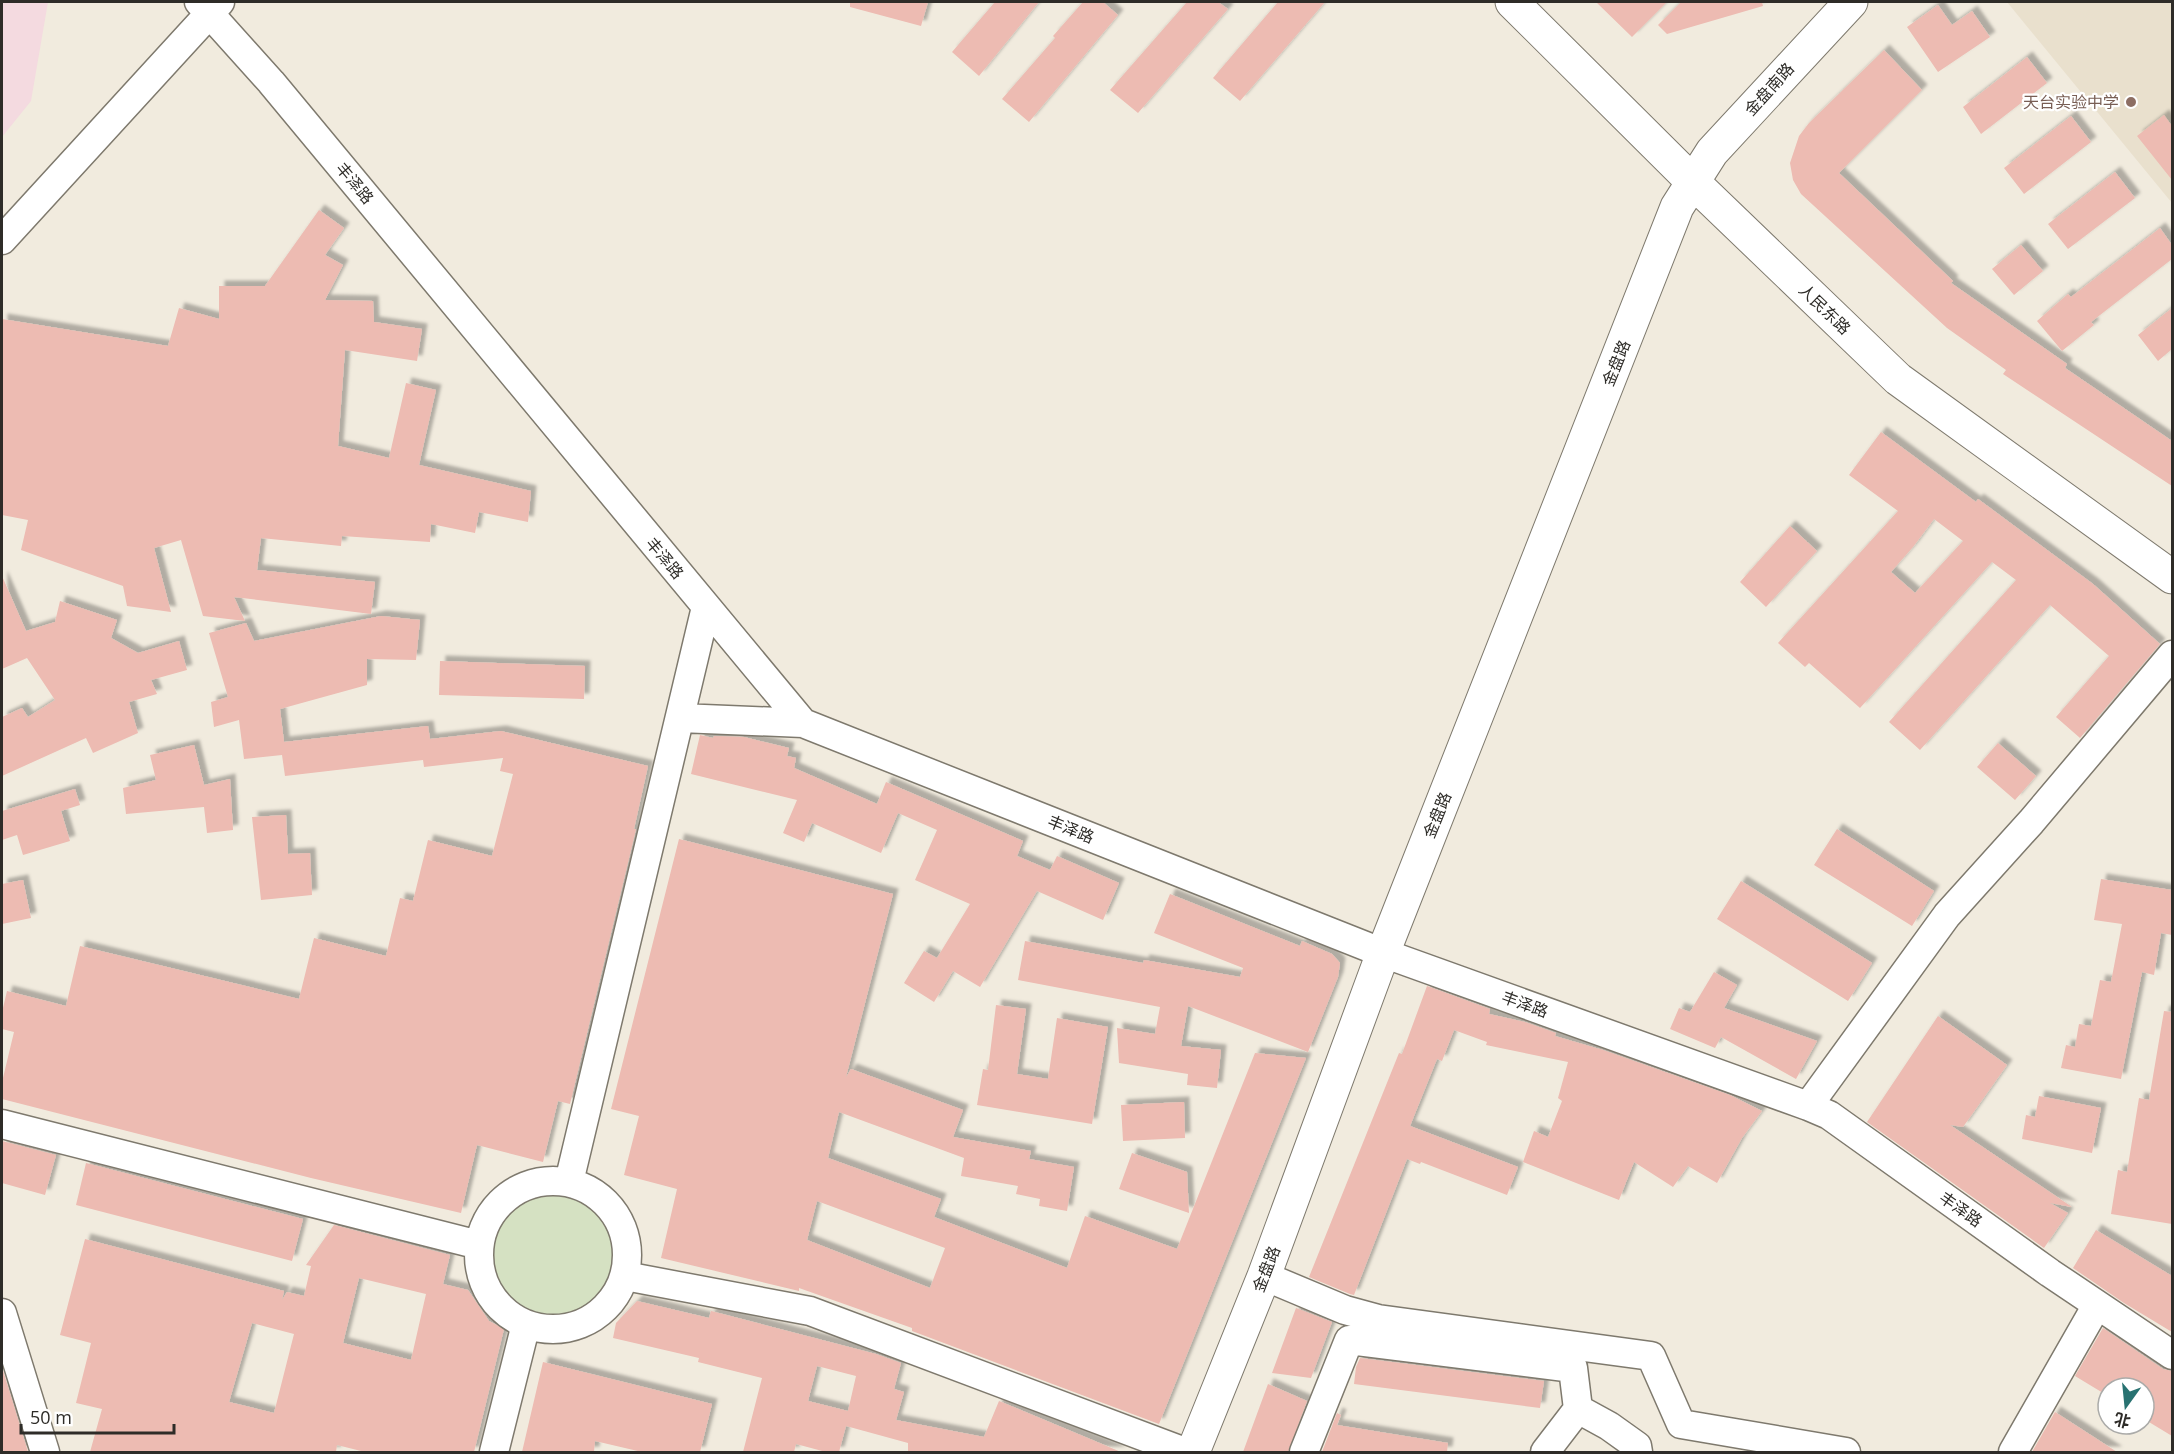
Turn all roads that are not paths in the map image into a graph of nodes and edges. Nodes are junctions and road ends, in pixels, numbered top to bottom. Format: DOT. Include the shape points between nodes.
graph roads {
  1 [pos="1512,2"];
  2 [pos="1851,2"];
  3 [pos="210,6"];
  4 [pos="1692,181"];
  5 [pos="2,240"];
  6 [pos="2172,577"];
  7 [pos="706,608"];
  8 [pos="2172,655"];
  9 [pos="680,718"];
  10 [pos="803,723"];
  11 [pos="1383,953"];
  12 [pos="1808,1106"];
  13 [pos="2,1124"];
  14 [pos="569,1182"];
  15 [pos="479,1245"];
  16 [pos="625,1276"];
  17 [pos="1264,1276"];
  18 [pos="2097,1305"];
  19 [pos="2,1313"];
  20 [pos="526,1324"];
  21 [pos="2172,1355"];
  22 [pos="1578,1409"];
  23 [pos="45,1452"];
  24 [pos="494,1452"];
  25 [pos="1185,1452"];
  26 [pos="1193,1452"];
  27 [pos="1304,1452"];
  28 [pos="1545,1452"];
  29 [pos="1638,1452"];
  30 [pos="1846,1452"];
  31 [pos="2013,1452"];
  1 -- 4 [label="main road, 人民东路"];
  2 -- 4 [label="main road, 金盘南路" via="1712,152"];
  3 -- 5 [label="street"];
  3 -- 7 [label="street, 丰泽路"];
  4 -- 6 [label="main road, 人民东路" via="1898,379"];
  4 -- 11 [label="main road, 金盘路" via="1677,207"];
  7 -- 9 [label="street"];
  7 -- 10 [label="street, 丰泽路"];
  8 -- 12 [label="street" via="1947,915"];
  9 -- 10 [label="street"];
  9 -- 14 [label="street"];
  10 -- 11 [label="street, 丰泽路"];
  11 -- 12 [label="street, 丰泽路"];
  11 -- 17 [label="main road, 金盘路"];
  12 -- 18 [label="street, 丰泽路" via="1829,1115"];
  13 -- 15 [label="street"];
  14 -- 15 [label="street" via="544,1181 521,1188 501,1202 487,1222"];
  14 -- 16 [label="street" via="591,1191 610,1207 623,1227 628,1251"];
  15 -- 20 [label="street" via="480,1269 489,1293 505,1311"];
  16 -- 20 [label="street" via="614,1298 590,1319 575,1326 550,1329"];
  16 -- 25 [label="street" via="810,1311"];
  17 -- 26 [label="main road, 金盘路"];
  17 -- 30 [label="street" via="1345,1310 1378,1319 1651,1356 1681,1424"];
  18 -- 21 [label="street, 丰泽路"];
  18 -- 31 [label="street"];
  19 -- 23 [label="street"];
  20 -- 24 [label="street"];
  22 -- 27 [label="street" via="1573,1368 1349,1340"];
  22 -- 28 [label="street"];
  22 -- 29 [label="street" via="1637,1446"];
}
